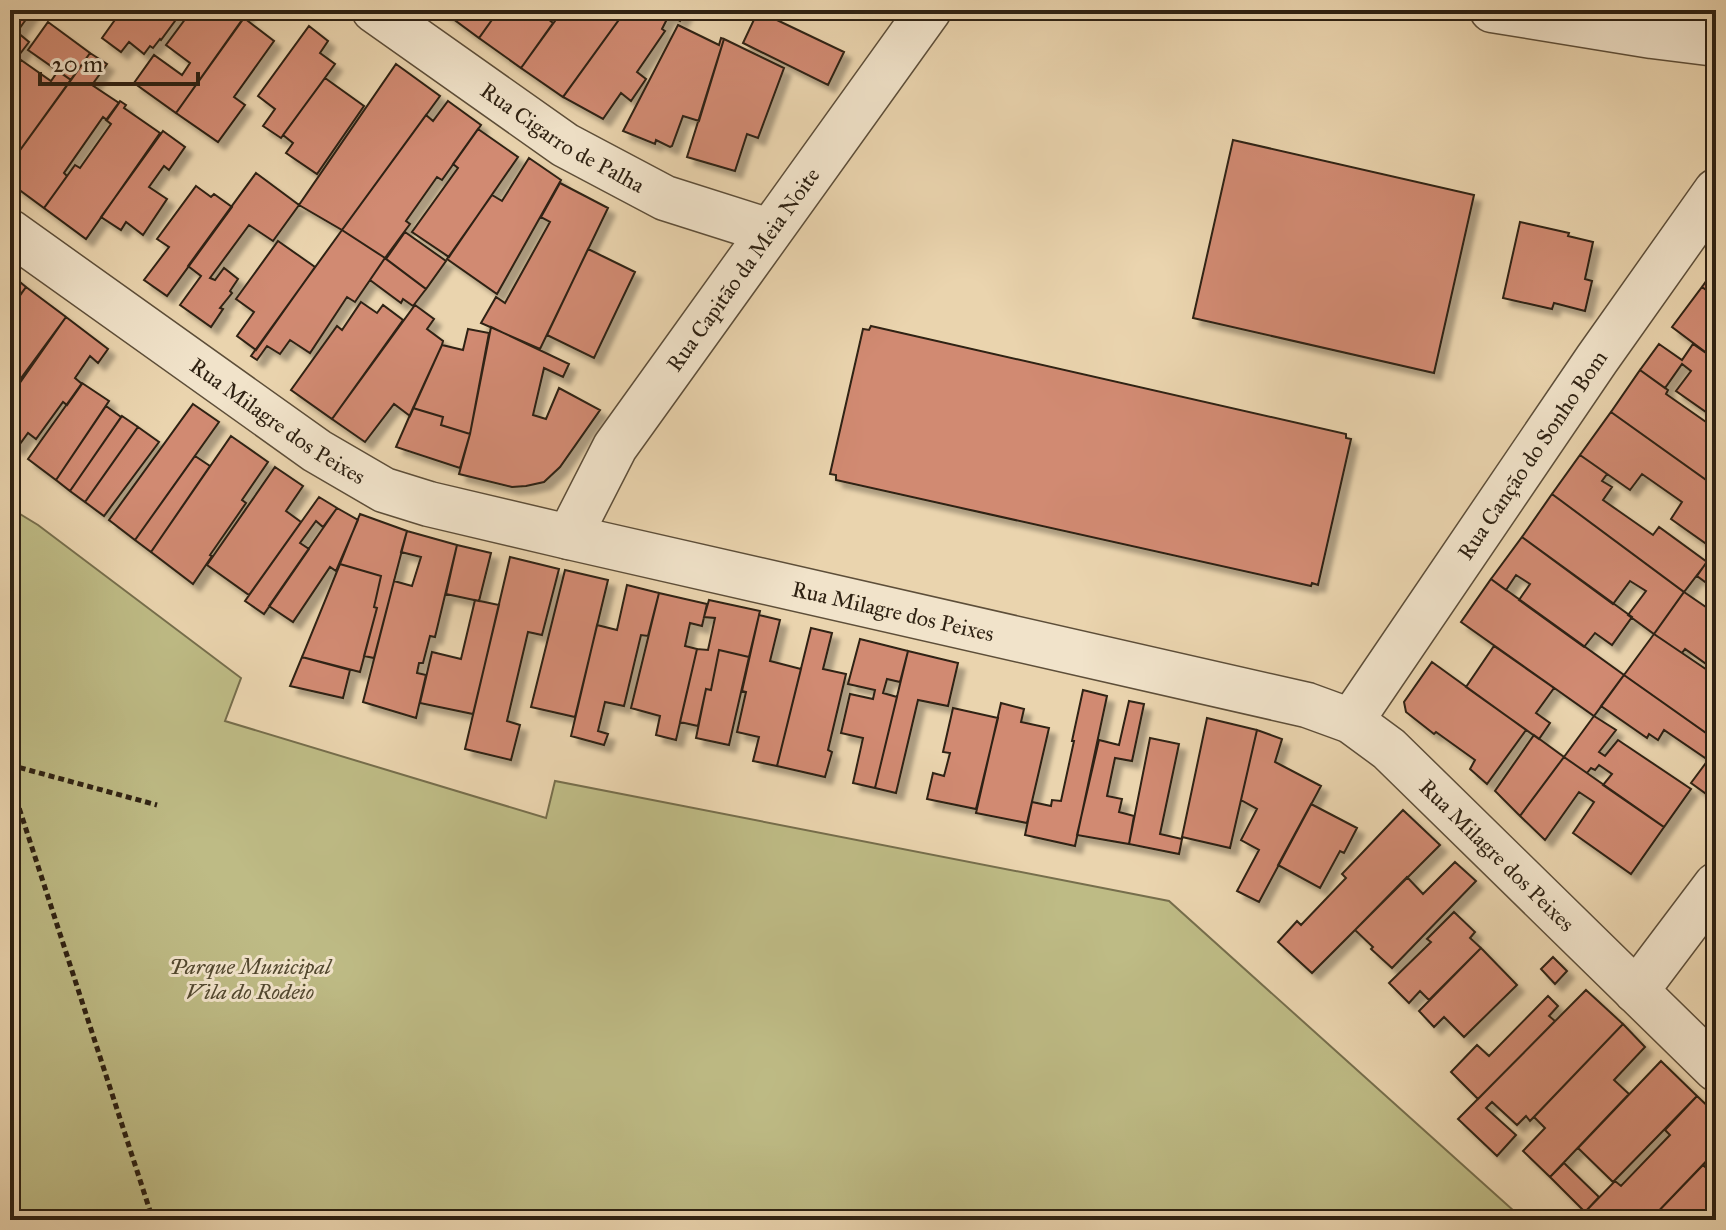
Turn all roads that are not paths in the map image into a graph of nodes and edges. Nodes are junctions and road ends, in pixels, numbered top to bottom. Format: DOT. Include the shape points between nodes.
graph roads {
  1 [pos="374,10"];
  2 [pos="929,10"];
  3 [pos="1492,10"];
  4 [pos="1716,44"];
  5 [pos="1716,191"];
  6 [pos="769,231"];
  7 [pos="10,232"];
  8 [pos="569,537"];
  9 [pos="1351,721"];
  10 [pos="1716,885"];
  11 [pos="1636,991"];
  12 [pos="1716,1069"];
  1 -- 6 [label="street, Rua Cigarro de Palha" via="565,145 665,198"];
  2 -- 6 [label="street, Rua Capitão da Meia Noite"];
  3 -- 4 [label="street"];
  5 -- 9 [label="street, Rua Canção do Sonho Bom"];
  6 -- 8 [label="street, Rua Capitão da Meia Noite" via="615,447"];
  7 -- 8 [label="street, Rua Milagre dos Peixes" via="317,451 384,490"];
  8 -- 9 [label="street, Rua Milagre dos Peixes" via="1307,705"];
  9 -- 11 [label="street, Rua Milagre dos Peixes" via="1389,749"];
  10 -- 11 [label="street"];
  11 -- 12 [label="street, Rua Milagre dos Peixes"];
}
